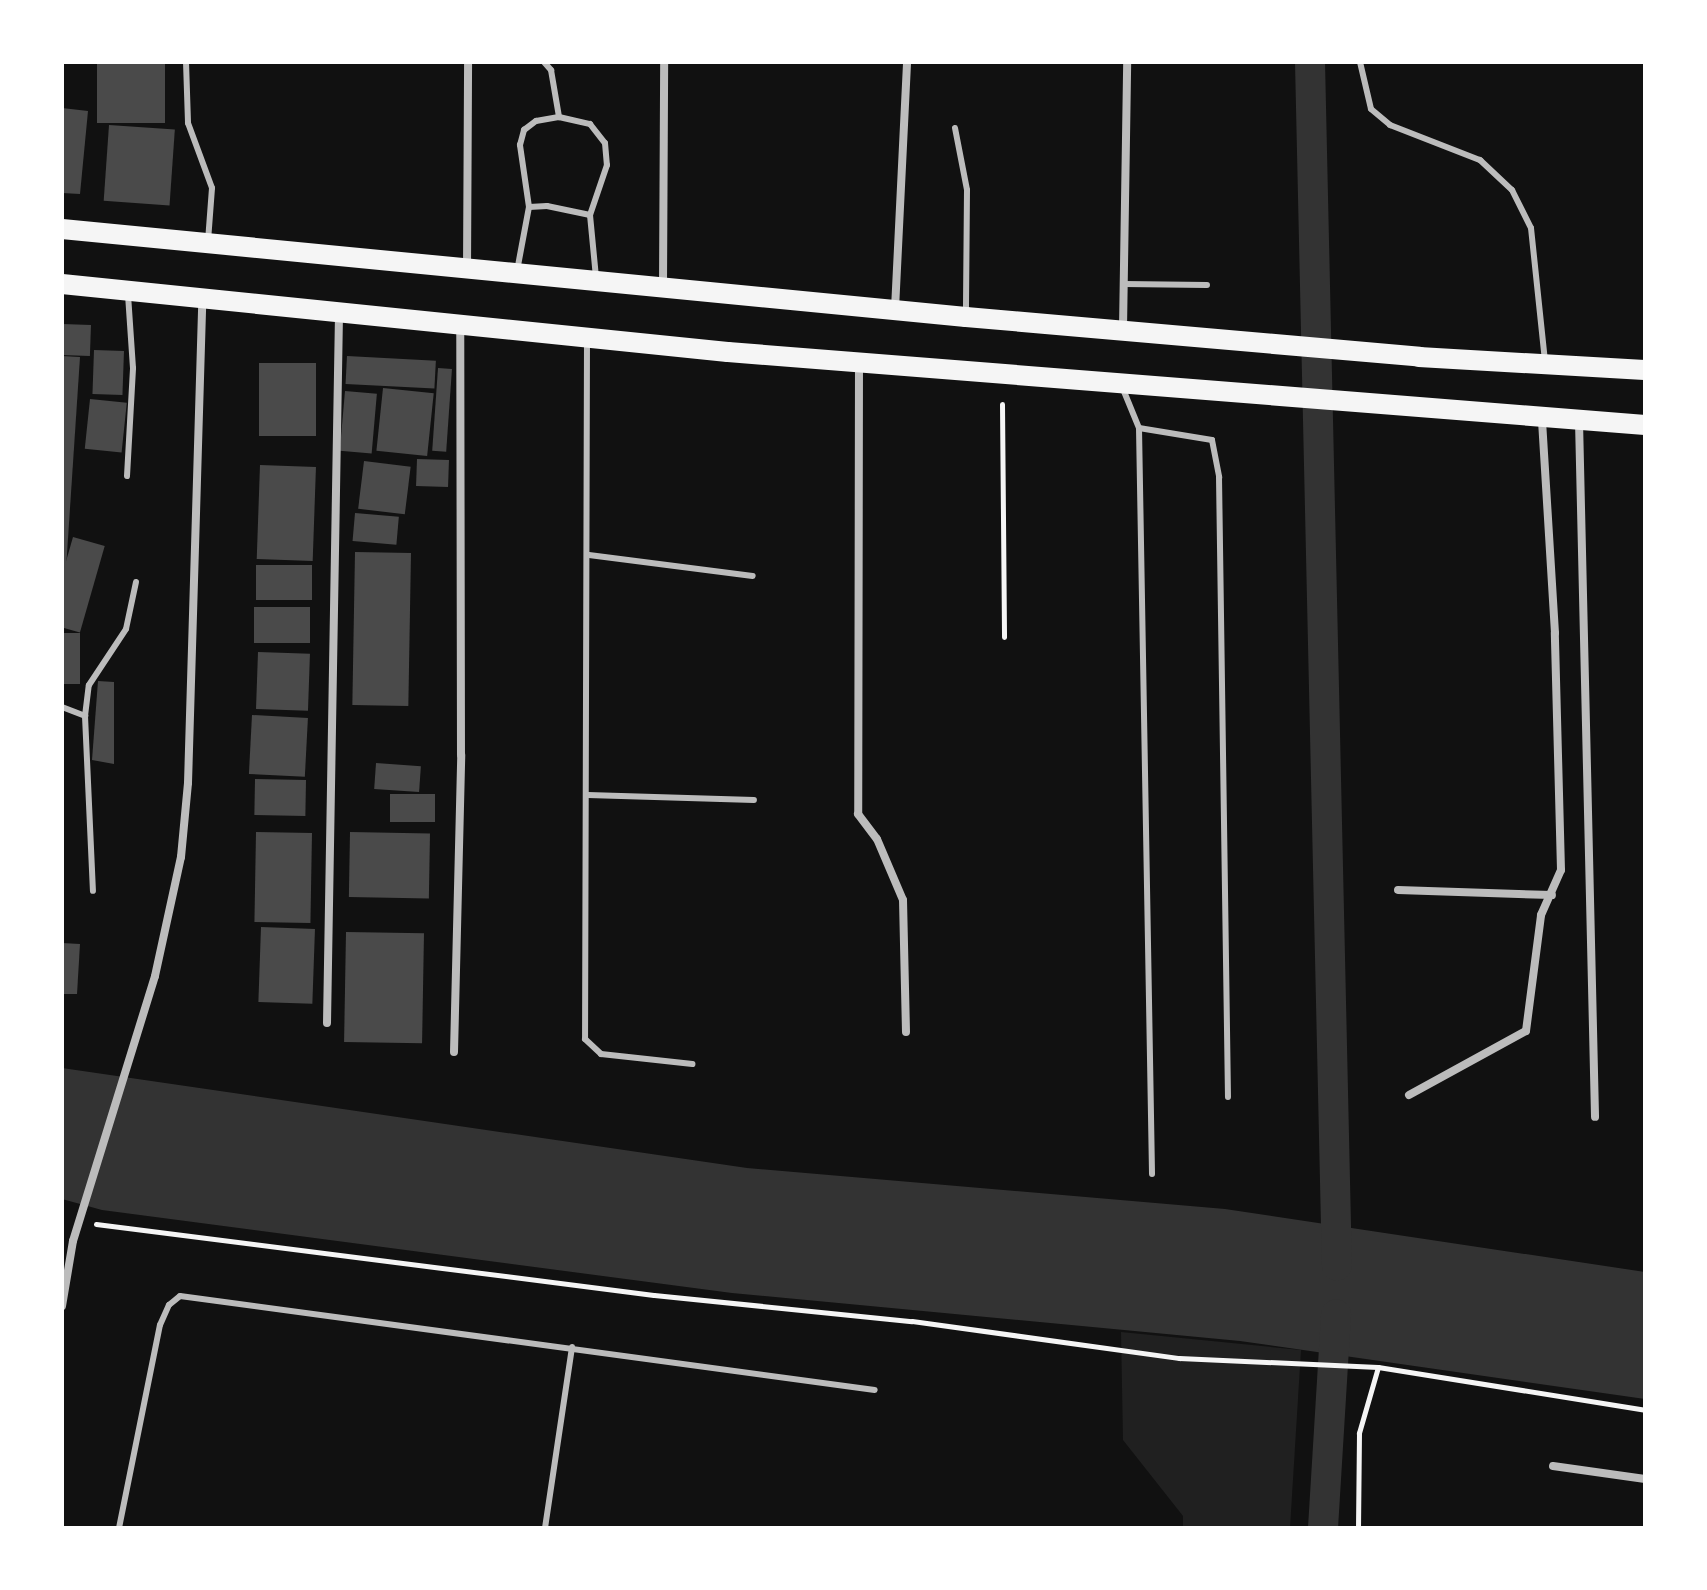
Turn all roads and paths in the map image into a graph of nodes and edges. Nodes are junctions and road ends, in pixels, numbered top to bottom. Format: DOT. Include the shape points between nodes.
graph roads {
  1 [pos="186,62"];
  2 [pos="468,62"];
  3 [pos="544,62"];
  4 [pos="664,62"];
  5 [pos="907,62"];
  6 [pos="1127,62"];
  7 [pos="1360,62"];
  8 [pos="559,117"];
  9 [pos="955,128"];
  10 [pos="529,207"];
  11 [pos="590,215"];
  12 [pos="62,229"];
  13 [pos="207,244"];
  14 [pos="467,270"];
  15 [pos="517,275"];
  16 [pos="596,283"];
  17 [pos="62,284"];
  18 [pos="1124,284"];
  19 [pos="1207,285"];
  20 [pos="663,289"];
  21 [pos="128,292"];
  22 [pos="202,300"];
  23 [pos="895,310"];
  24 [pos="339,314"];
  25 [pos="966,317"];
  26 [pos="460,327"];
  27 [pos="1122,330"];
  28 [pos="587,339"];
  29 [pos="859,363"];
  30 [pos="1546,364"];
  31 [pos="1645,370"];
  32 [pos="1120,383"];
  33 [pos="1002,404"];
  34 [pos="1542,418"];
  35 [pos="1579,421"];
  36 [pos="1645,425"];
  37 [pos="1139,428"];
  38 [pos="127,476"];
  39 [pos="589,555"];
  40 [pos="753,576"];
  41 [pos="136,582"];
  42 [pos="1004,637"];
  43 [pos="62,707"];
  44 [pos="85,716"];
  45 [pos="588,795"];
  46 [pos="754,800"];
  47 [pos="1398,890"];
  48 [pos="93,891"];
  49 [pos="1552,895"];
  50 [pos="327,1023"];
  51 [pos="906,1032"];
  52 [pos="454,1052"];
  53 [pos="692,1064"];
  54 [pos="1409,1095"];
  55 [pos="1228,1097"];
  56 [pos="1595,1117"];
  57 [pos="1152,1174"];
  58 [pos="90,1223"];
  59 [pos="62,1306"];
  60 [pos="572,1347"];
  61 [pos="1378,1367"];
  62 [pos="875,1390"];
  63 [pos="1645,1410"];
  64 [pos="1553,1466"];
  65 [pos="1645,1479"];
  66 [pos="119,1528"];
  67 [pos="545,1528"];
  68 [pos="1358,1528"];
  1 -- 13 [label="lane" via="188,123 212,188"];
  2 -- 14 [label="street"];
  3 -- 8 [label="lane" via="551,70"];
  4 -- 20 [label="street"];
  5 -- 23 [label="street"];
  6 -- 18 [label="street"];
  7 -- 30 [label="lane" via="1371,109 1390,125 1480,160 1512,190 1531,228"];
  8 -- 10 [label="lane" via="536,121 524,130 520,145"];
  8 -- 11 [label="lane" via="601,132 607,165"];
  9 -- 25 [label="lane" via="967,190"];
  10 -- 11 [label="lane"];
  10 -- 15 [label="lane"];
  11 -- 16 [label="lane"];
  12 -- 13 [label="main road"];
  13 -- 14 [label="main road"];
  14 -- 15 [label="main road"];
  15 -- 16 [label="main road"];
  16 -- 20 [label="main road"];
  17 -- 21 [label="main road"];
  18 -- 19 [label="lane"];
  18 -- 27 [label="street"];
  20 -- 23 [label="main road"];
  21 -- 22 [label="main road"];
  21 -- 38 [label="lane" via="133,368"];
  22 -- 24 [label="main road"];
  22 -- 59 [label="street" via="188,783 181,857 155,976 73,1241"];
  23 -- 25 [label="main road"];
  24 -- 26 [label="main road"];
  24 -- 50 [label="street"];
  25 -- 27 [label="main road"];
  26 -- 28 [label="main road"];
  26 -- 52 [label="street" via="461,755"];
  27 -- 30 [label="main road"];
  28 -- 29 [label="main road"];
  28 -- 39 [label="lane"];
  29 -- 32 [label="main road"];
  29 -- 51 [label="street" via="858,814 877,839 903,900"];
  30 -- 31 [label="main road"];
  32 -- 34 [label="main road"];
  32 -- 37 [label="lane"];
  33 -- 42 [label="path"];
  34 -- 35 [label="main road"];
  34 -- 49 [label="street" via="1561,870"];
  35 -- 36 [label="main road"];
  35 -- 56 [label="street"];
  37 -- 55 [label="lane" via="1212,440 1219,477"];
  37 -- 57 [label="lane"];
  39 -- 40 [label="lane"];
  39 -- 45 [label="lane"];
  41 -- 44 [label="lane" via="126,629 89,685"];
  43 -- 44 [label="lane"];
  44 -- 48 [label="lane"];
  45 -- 46 [label="lane"];
  45 -- 53 [label="lane" via="585,1039 601,1054"];
  47 -- 49 [label="street"];
  49 -- 54 [label="street" via="1541,915 1526,1031"];
  58 -- 61 [label="path" via="1179,1358"];
  60 -- 62 [label="lane"];
  60 -- 66 [label="lane" via="180,1296 160,1325"];
  60 -- 67 [label="lane"];
  61 -- 63 [label="path"];
  61 -- 68 [label="path" via="1359,1433"];
  64 -- 65 [label="street"];
}
